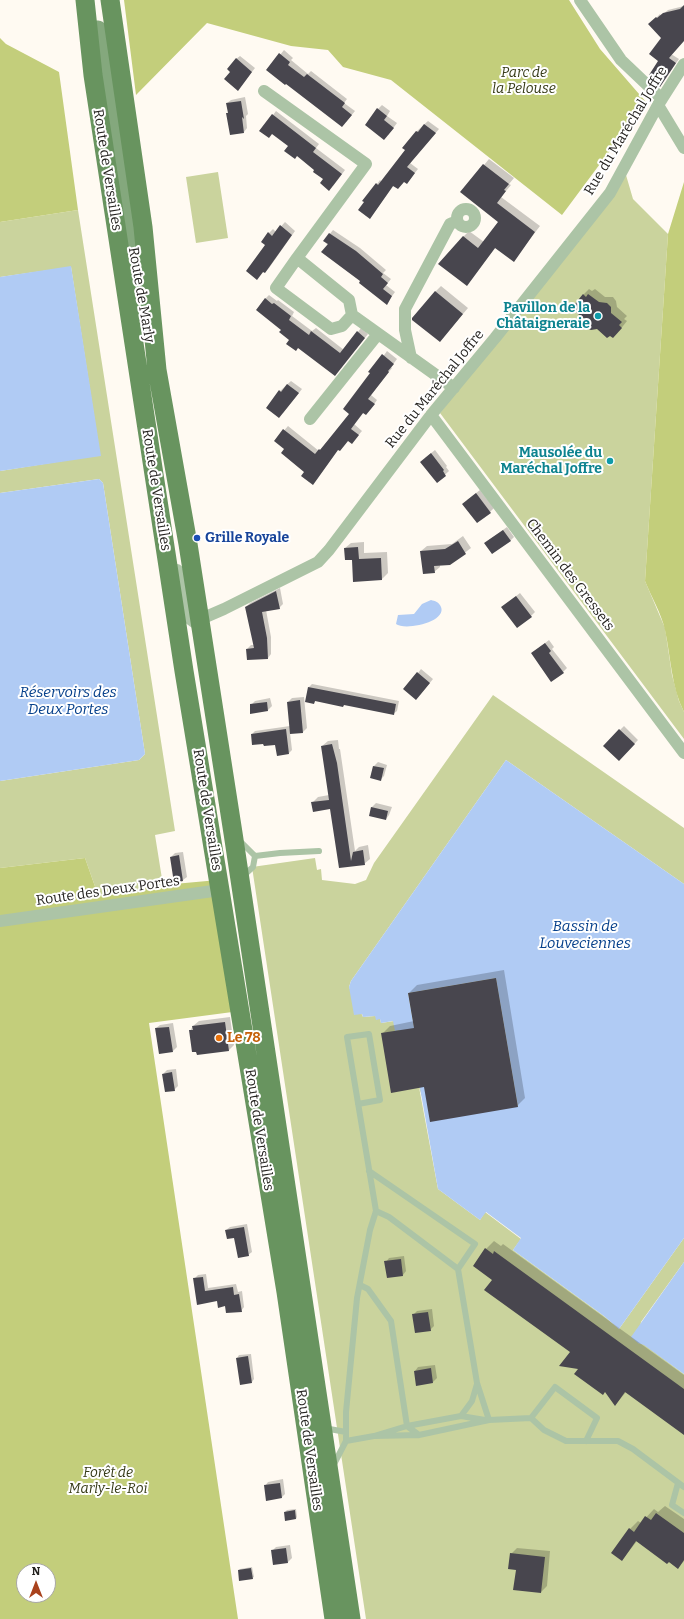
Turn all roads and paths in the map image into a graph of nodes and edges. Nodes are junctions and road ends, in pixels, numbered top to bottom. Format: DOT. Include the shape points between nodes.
graph roads {
  1 [pos="85,0"];
  2 [pos="110,0"];
  3 [pos="580,0"];
  4 [pos="98,29"];
  5 [pos="684,64"];
  6 [pos="264,91"];
  7 [pos="660,102"];
  8 [pos="684,148"];
  9 [pos="134,216"];
  10 [pos="457,221"];
  11 [pos="297,258"];
  12 [pos="352,315"];
  13 [pos="378,334"];
  14 [pos="411,358"];
  15 [pos="454,388"];
  16 [pos="431,416"];
  17 [pos="310,419"];
  18 [pos="164,541"];
  19 [pos="200,620"];
  20 [pos="684,753"];
  21 [pos="233,833"];
  22 [pos="320,851"];
  23 [pos="254,856"];
  24 [pos="216,866"];
  25 [pos="239,879"];
  26 [pos="220,890"];
  27 [pos="0,921"];
  28 [pos="358,1104"];
  29 [pos="369,1171"];
  30 [pos="376,1212"];
  31 [pos="458,1268"];
  32 [pos="360,1285"];
  33 [pos="477,1383"];
  34 [pos="461,1416"];
  35 [pos="531,1418"];
  36 [pos="489,1420"];
  37 [pos="407,1426"];
  38 [pos="322,1428"];
  39 [pos="346,1432"];
  40 [pos="420,1435"];
  41 [pos="374,1436"];
  42 [pos="346,1441"];
  43 [pos="586,1441"];
  44 [pos="329,1473"];
  45 [pos="678,1483"];
  46 [pos="684,1487"];
  47 [pos="684,1513"];
  48 [pos="334,1619"];
  49 [pos="351,1619"];
  1 -- 18 [label="main road, Route de Versailles" via="93,75"];
  2 -- 9 [label="main road, Route de Versailles"];
  3 -- 7 [label="street" via="621,60"];
  4 -- 9 [label="main road"];
  5 -- 7 [label="street, Rue du Maréchal Joffre"];
  6 -- 11 [label="street" via="366,164"];
  7 -- 8 [label="street"];
  7 -- 15 [label="street, Rue du Maréchal Joffre" via="610,192"];
  9 -- 19 [label="main road, Route de Versailles" via="157,370"];
  10 -- 14 [label="street" via="450,224 405,309 405,330"];
  11 -- 12 [label="street" via="349,300"];
  11 -- 12 [label="street" via="276,288 331,329 342,326"];
  12 -- 13 [label="street"];
  13 -- 14 [label="street"];
  13 -- 17 [label="street"];
  14 -- 15 [label="street"];
  15 -- 16 [label="street, Rue du Maréchal Joffre"];
  16 -- 19 [label="street, Rue du Maréchal Joffre" via="318,562"];
  16 -- 20 [label="street, Chemin des Gressets"];
  18 -- 19 [label="street" via="174,561 190,619 194,622"];
  18 -- 24 [label="main road, Route de Versailles"];
  19 -- 21 [label="main road, Route de Versailles"];
  21 -- 23 [label="lane"];
  21 -- 25 [label="main road, Route de Versailles"];
  22 -- 23 [label="lane"];
  23 -- 25 [label="lane" via="253,867"];
  24 -- 25 [label="street"];
  24 -- 26 [label="main road, Route de Versailles"];
  25 -- 38 [label="main road, Route de Versailles"];
  26 -- 27 [label="street, Route des Deux Portes"];
  26 -- 48 [label="main road, Route de Versailles" via="286,1292"];
  28 -- 28 [label="lane" via="347,1037 369,1034 380,1100"];
  28 -- 29 [label="lane"];
  29 -- 30 [label="lane"];
  29 -- 31 [label="lane" via="475,1244"];
  30 -- 31 [label="lane" via="389,1217"];
  30 -- 32 [label="lane" via="370,1230"];
  31 -- 33 [label="lane"];
  32 -- 37 [label="lane" via="368,1289 391,1321"];
  32 -- 39 [label="lane"];
  33 -- 34 [label="lane" via="472,1401"];
  33 -- 36 [label="lane"];
  34 -- 36 [label="lane"];
  34 -- 37 [label="lane"];
  35 -- 36 [label="lane"];
  35 -- 43 [label="lane" via="544,1430 566,1441"];
  35 -- 43 [label="lane" via="555,1387 596,1418"];
  36 -- 40 [label="lane"];
  37 -- 40 [label="lane"];
  37 -- 41 [label="lane"];
  38 -- 39 [label="lane"];
  38 -- 44 [label="main road, Route de Versailles"];
  39 -- 42 [label="lane"];
  40 -- 41 [label="lane"];
  41 -- 42 [label="lane"];
  42 -- 44 [label="lane"];
  43 -- 45 [label="lane" via="618,1441 633,1449"];
  44 -- 49 [label="main road, Route de Versailles"];
  45 -- 46 [label="lane"];
  45 -- 47 [label="lane" via="672,1505"];
}
